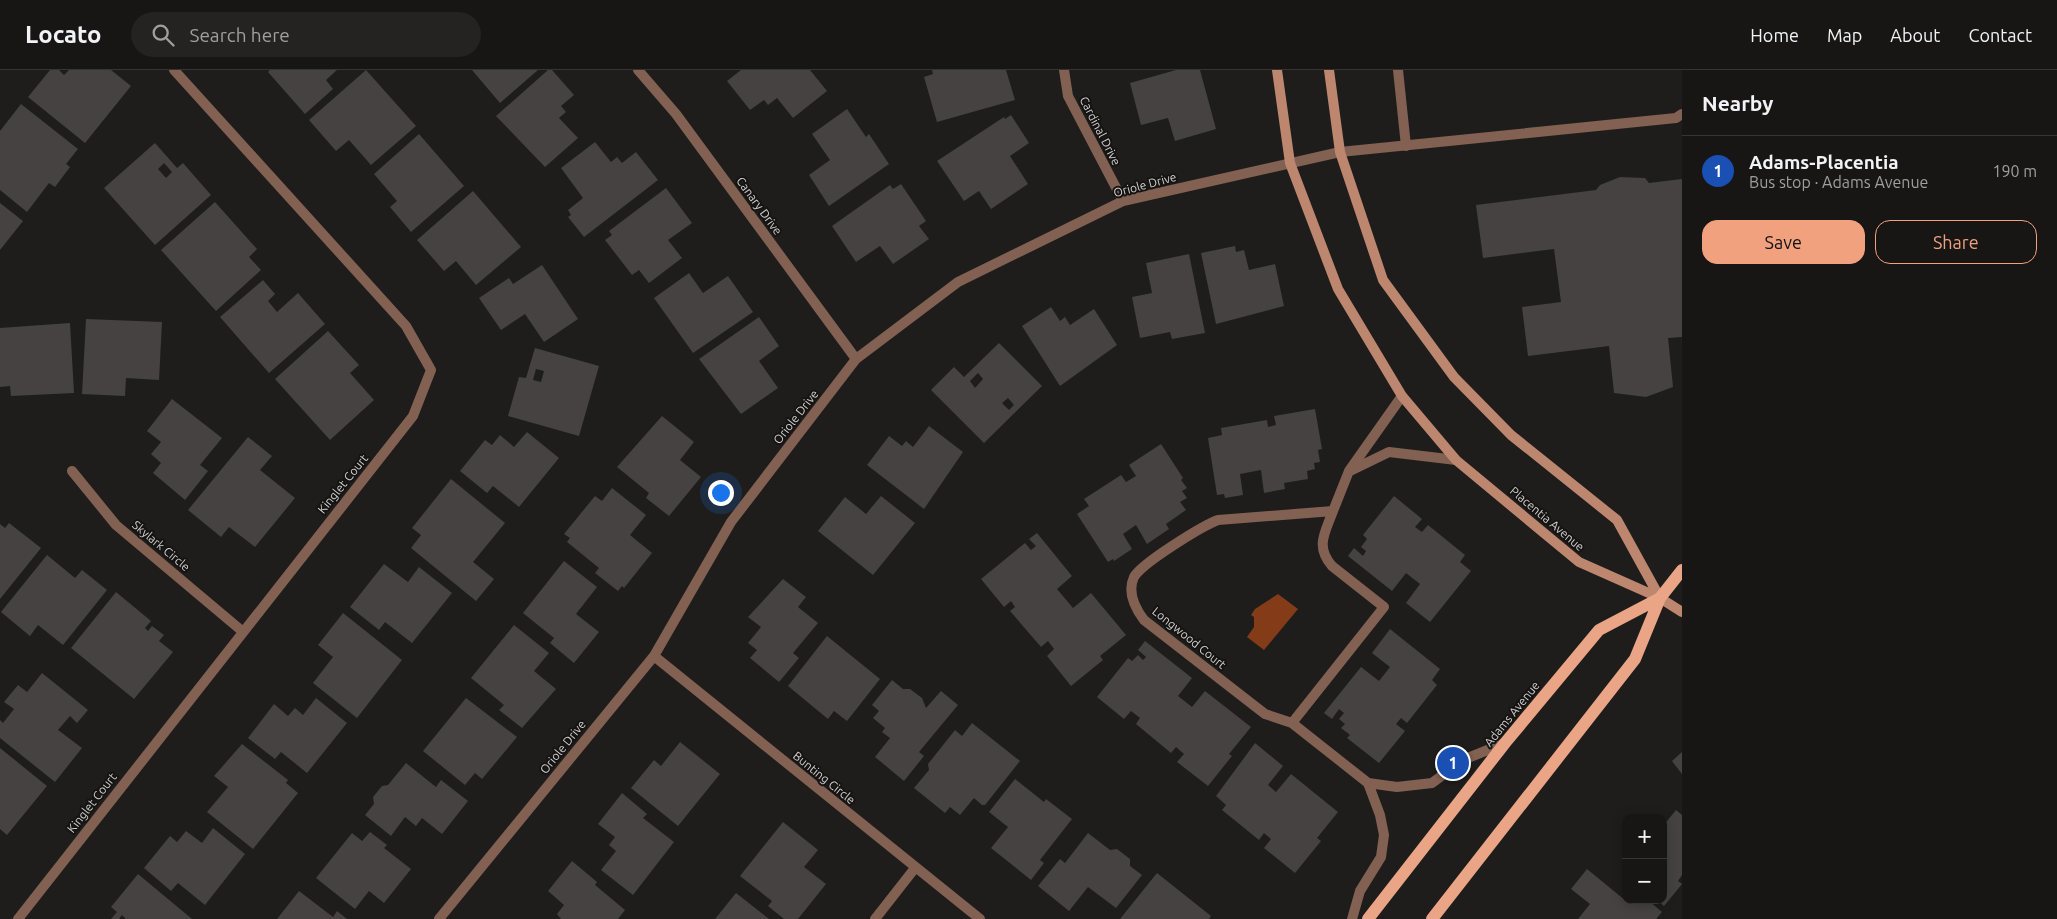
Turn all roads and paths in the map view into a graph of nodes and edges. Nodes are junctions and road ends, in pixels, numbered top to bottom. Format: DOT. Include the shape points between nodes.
graph roads {
  1 [pos="174,70"];
  2 [pos="638,70"];
  3 [pos="1064,70"];
  4 [pos="1277,70"];
  5 [pos="1329,70"];
  6 [pos="1398,70"];
  7 [pos="1682,114"];
  8 [pos="1406,146"];
  9 [pos="1340,152"];
  10 [pos="1290,163"];
  11 [pos="1123,201"];
  12 [pos="856,359"];
  13 [pos="1402,396"];
  14 [pos="1456,460"];
  15 [pos="72,471"];
  16 [pos="1350,471"];
  17 [pos="1333,511"];
  18 [pos="1682,570"];
  19 [pos="1660,598"];
  20 [pos="1682,612"];
  21 [pos="242,631"];
  22 [pos="654,656"];
  23 [pos="1292,723"];
  24 [pos="1505,744"];
  25 [pos="1368,783"];
  26 [pos="915,868"];
  27 [pos="18,919"];
  28 [pos="438,919"];
  29 [pos="874,919"];
  30 [pos="980,919"];
  31 [pos="1352,919"];
  32 [pos="1368,919"];
  33 [pos="1432,919"];
  1 -- 21 [label="street, Kinglet Court" via="406,326 431,370 413,416"];
  2 -- 12 [label="street, Canary Drive" via="676,114"];
  3 -- 11 [label="street, Cardinal Drive" via="1068,96"];
  4 -- 10 [label="main road, Placentia Avenue"];
  5 -- 9 [label="main road"];
  6 -- 8 [label="street"];
  7 -- 8 [label="street, Oriole Drive" via="1676,118"];
  8 -- 9 [label="street, Oriole Drive"];
  9 -- 10 [label="street, Oriole Drive"];
  9 -- 19 [label="main road" via="1383,280 1454,377 1511,435 1617,520"];
  10 -- 11 [label="street, Oriole Drive"];
  10 -- 13 [label="main road, Placentia Avenue" via="1338,288"];
  11 -- 12 [label="street, Oriole Drive" via="958,282"];
  12 -- 22 [label="street, Oriole Drive" via="731,522"];
  13 -- 14 [label="main road, Placentia Avenue"];
  13 -- 16 [label="street"];
  14 -- 16 [label="street" via="1389,452"];
  14 -- 19 [label="main road, Placentia Avenue" via="1579,562"];
  15 -- 21 [label="street, Skylark Circle" via="116,525"];
  16 -- 17 [label="street"];
  17 -- 23 [label="street" via="1322,545 1326,559 1384,607"];
  17 -- 23 [label="street, Longwood Court" via="1218,520 1204,525 1143,567 1134,577 1132,586 1132,598 1144,620 1265,714"];
  18 -- 19 [label="main road, Adams Avenue"];
  19 -- 20 [label="main road, Placentia Avenue"];
  19 -- 24 [label="main road, Adams Avenue" via="1599,630"];
  19 -- 33 [label="main road, Adams Avenue" via="1635,659"];
  21 -- 27 [label="street, Kinglet Court"];
  22 -- 26 [label="street, Bunting Circle"];
  22 -- 28 [label="street, Oriole Drive"];
  23 -- 25 [label="street, Longwood Court"];
  24 -- 25 [label="street" via="1463,760 1432,783 1397,787"];
  24 -- 32 [label="main road, Adams Avenue"];
  25 -- 31 [label="street" via="1384,836 1381,857 1360,891"];
  26 -- 29 [label="street"];
  26 -- 30 [label="street, Bunting Circle"];
}
